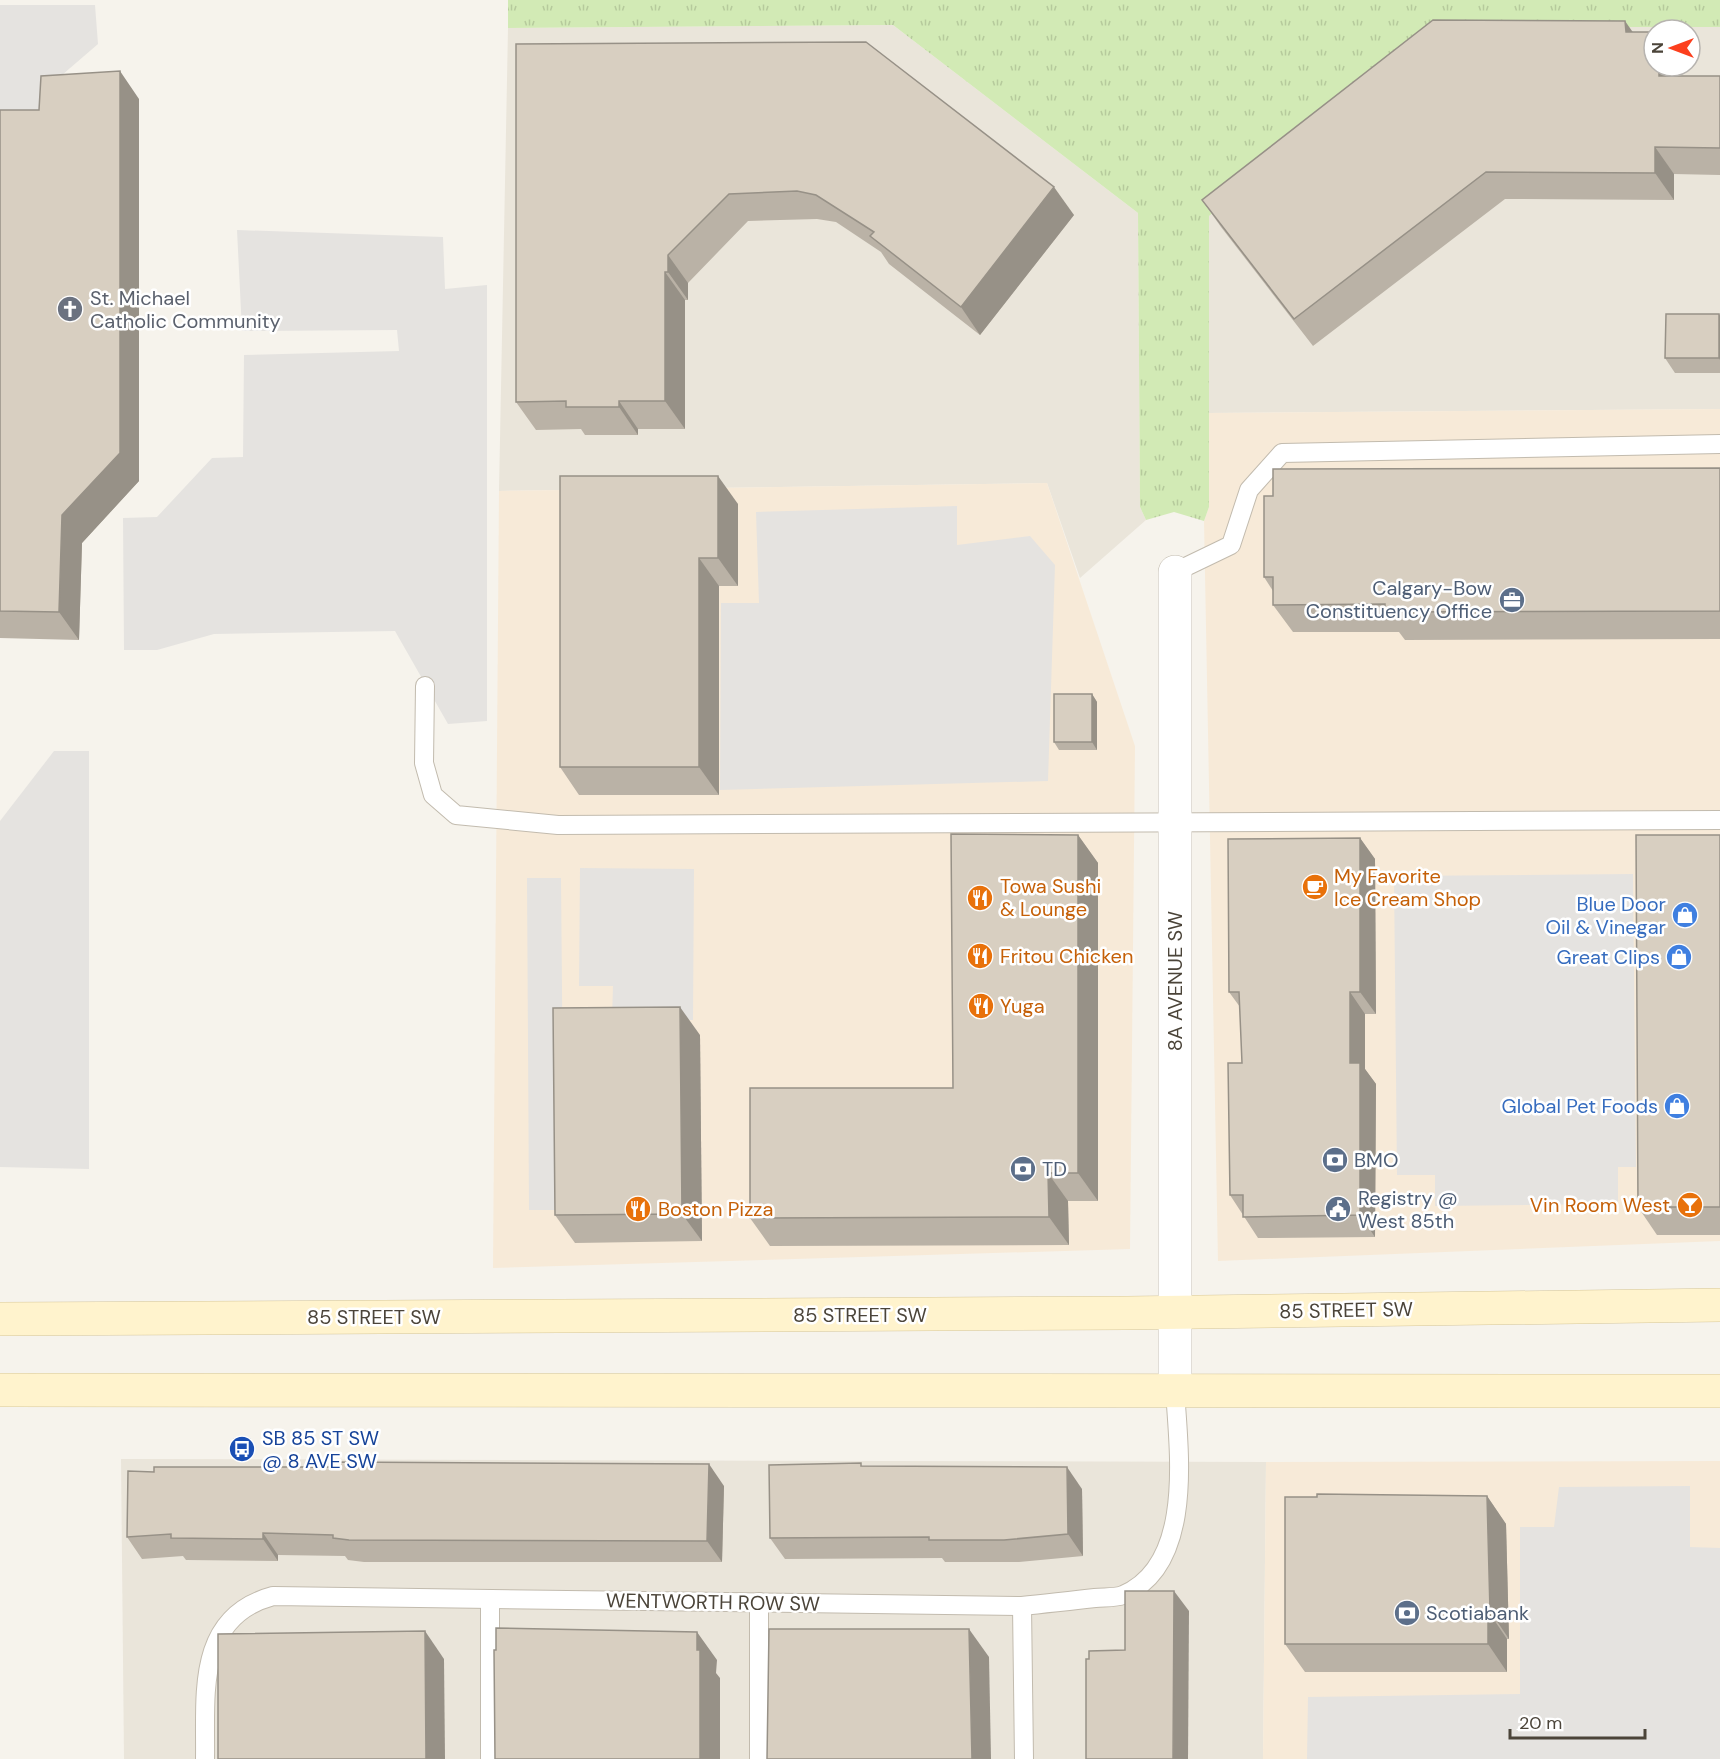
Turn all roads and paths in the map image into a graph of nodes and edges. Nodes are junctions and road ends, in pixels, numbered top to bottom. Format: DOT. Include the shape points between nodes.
graph roads {
  1 [pos="1720,444"];
  2 [pos="1175,572"];
  3 [pos="425,686"];
  4 [pos="1720,820"];
  5 [pos="1175,823"];
  6 [pos="1720,1305"];
  7 [pos="1175,1312"];
  8 [pos="0,1319"];
  9 [pos="0,1390"];
  10 [pos="1175,1391"];
  11 [pos="1720,1391"];
  12 [pos="490,1600"];
  13 [pos="759,1602"];
  14 [pos="1022,1606"];
  15 [pos="205,1759"];
  16 [pos="490,1759"];
  17 [pos="759,1759"];
  18 [pos="1024,1759"];
  1 -- 2 [label="lane" via="1282,453 1249,490 1232,545"];
  2 -- 5 [label="street, 8A AVENUE SW"];
  3 -- 5 [label="lane" via="424,763 433,795 456,815 558,825"];
  4 -- 5 [label="lane"];
  5 -- 7 [label="street, 8A AVENUE SW"];
  6 -- 7 [label="main road, 85 STREET SW"];
  7 -- 8 [label="main road, 85 STREET SW"];
  7 -- 10 [label="street, 8A AVENUE SW"];
  9 -- 10 [label="main road"];
  10 -- 11 [label="main road"];
  10 -- 14 [label="lane, WENTWORTH ROW SW" via="1179,1466 1175,1517 1163,1559 1149,1578 1122,1595"];
  12 -- 13 [label="lane, WENTWORTH ROW SW"];
  12 -- 15 [label="lane, WENTWORTH ROW SW" via="273,1596 243,1608 215,1642 209,1663"];
  12 -- 16 [label="lane"];
  13 -- 14 [label="lane, WENTWORTH ROW SW"];
  13 -- 17 [label="lane"];
  14 -- 18 [label="lane"];
}
